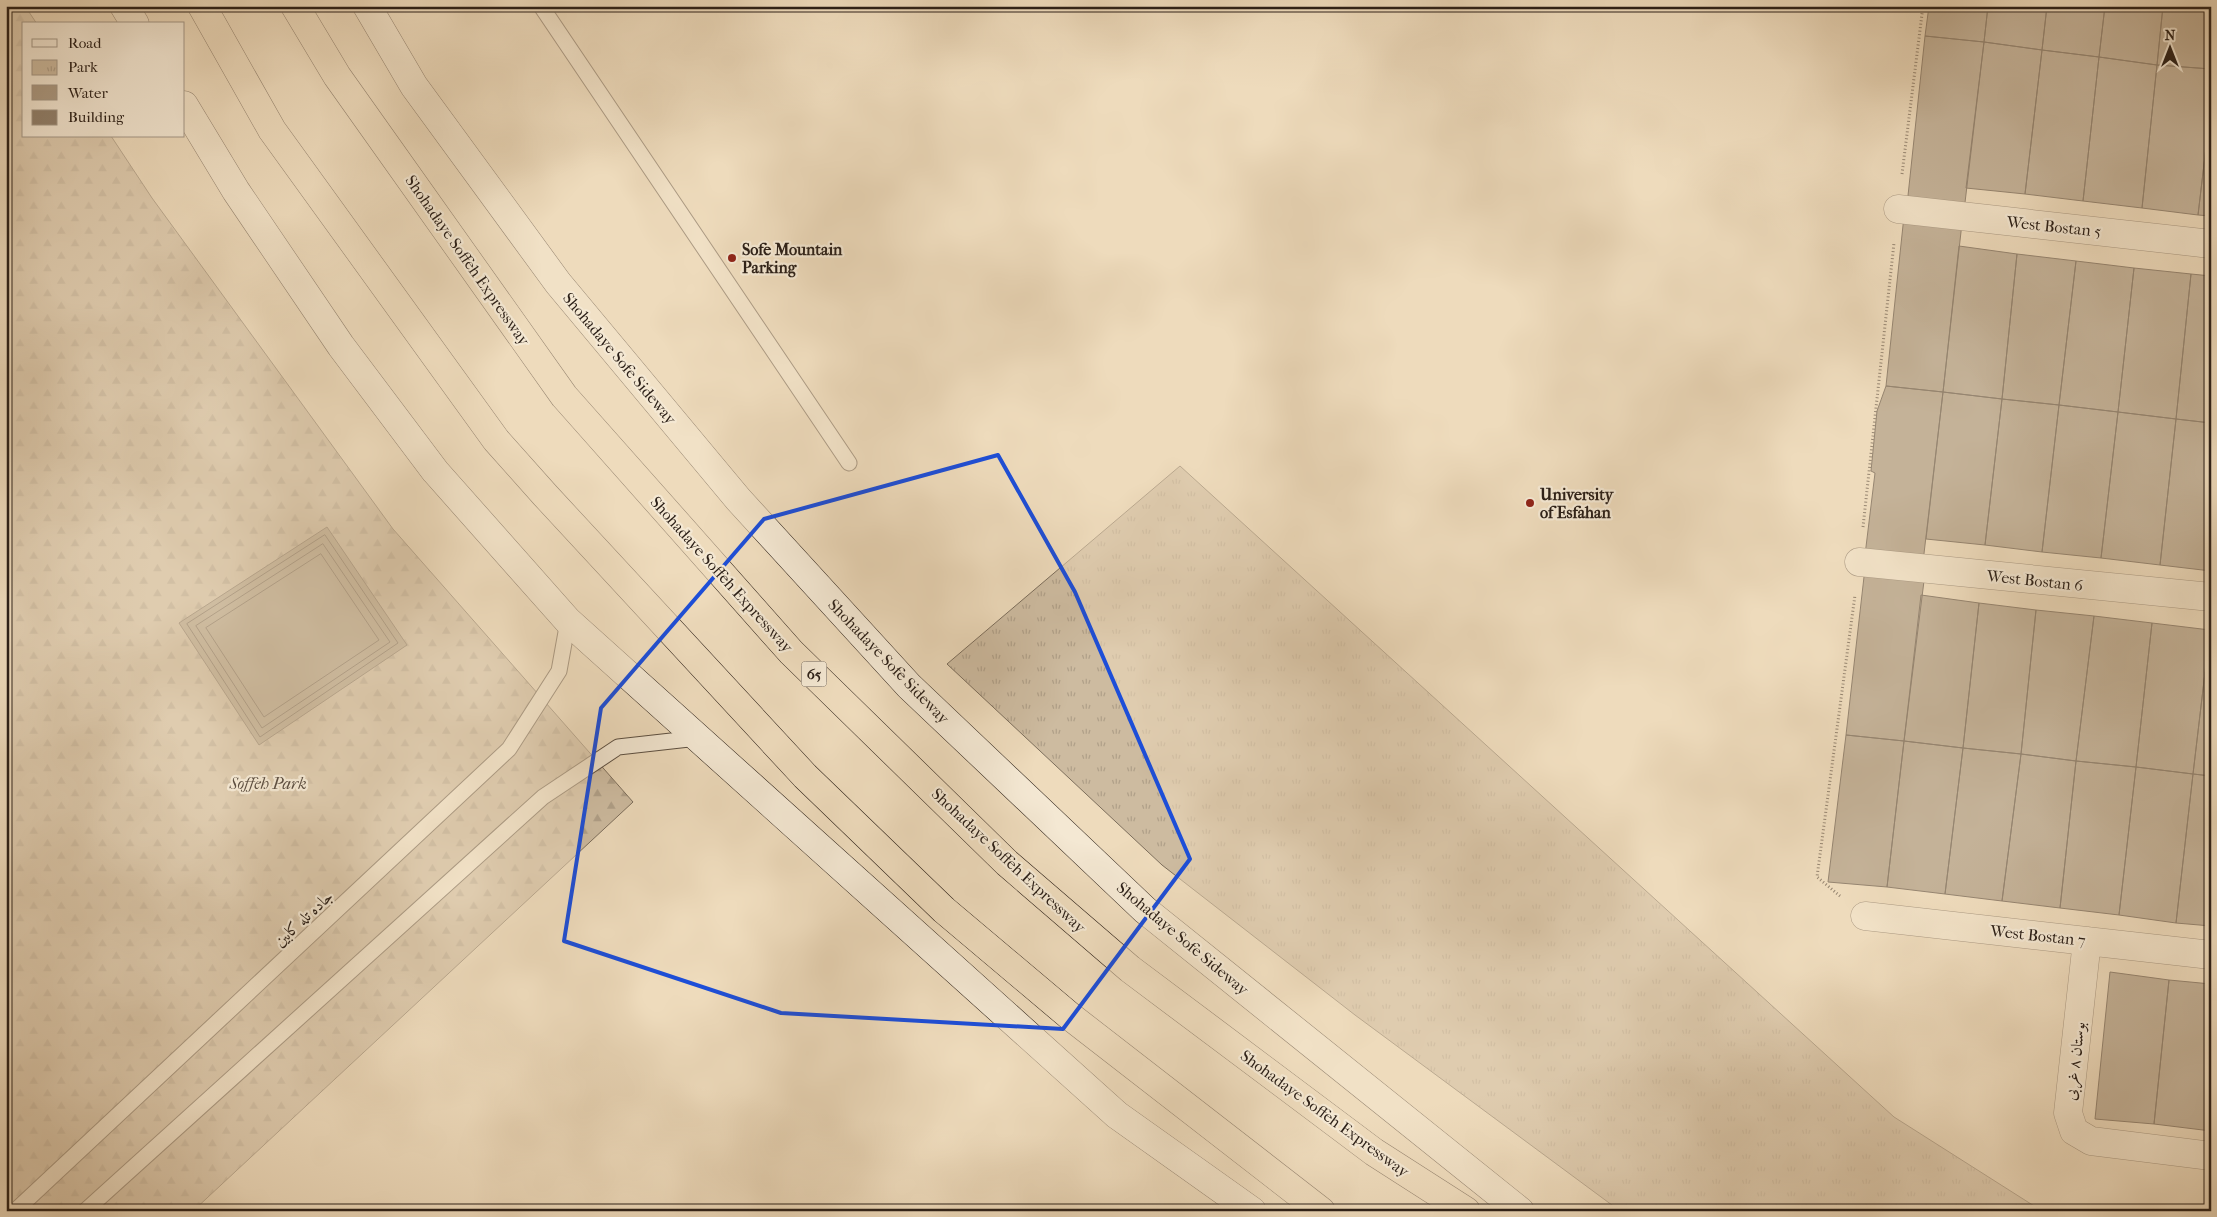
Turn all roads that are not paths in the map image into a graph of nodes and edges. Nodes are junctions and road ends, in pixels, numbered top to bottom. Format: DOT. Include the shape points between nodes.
graph roads {
  1 [pos="124,6"];
  2 [pos="202,6"];
  3 [pos="295,6"];
  4 [pos="367,6"];
  5 [pos="542,6"];
  6 [pos="134,22"];
  7 [pos="185,107"];
  8 [pos="1898,209"];
  9 [pos="2211,244"];
  10 [pos="849,463"];
  11 [pos="1859,562"];
  12 [pos="2211,597"];
  13 [pos="568,621"];
  14 [pos="698,738"];
  15 [pos="1865,916"];
  16 [pos="2087,941"];
  17 [pos="2211,955"];
  18 [pos="2211,1156"];
  19 [pos="15,1211"];
  20 [pos="84,1211"];
  21 [pos="1252,1211"];
  22 [pos="1321,1211"];
  23 [pos="1466,1211"];
  24 [pos="1520,1211"];
  1 -- 6 [label="main road"];
  2 -- 22 [label="highway" via="272,130 496,440 798,769 944,910 1048,998"];
  3 -- 23 [label="highway, Shohadaye Soffeh Expressway / 65" via="337,76 564,396 791,652 1007,863 1130,969 1374,1152"];
  4 -- 24 [label="main road, Shohadaye Sofe Sideway" via="414,86 558,283 738,499 909,686 1145,910"];
  5 -- 10 [label="lane"];
  7 -- 13 [label="main road" via="252,216 341,346 434,471"];
  8 -- 9 [label="main road, West Bostan 5"];
  11 -- 12 [label="main road, West Bostan 6"];
  13 -- 14 [label="main road"];
  13 -- 19 [label="lane, جاده تله کابین" via="559,671 509,749"];
  14 -- 20 [label="lane" via="618,747 543,797"];
  14 -- 21 [label="main road" via="1117,1115"];
  15 -- 16 [label="main road, West Bostan 7"];
  16 -- 17 [label="main road, West Bostan 7"];
  16 -- 18 [label="main road, بوستان ۸ غربی" via="2068,1113 2074,1131 2091,1141"];
}
